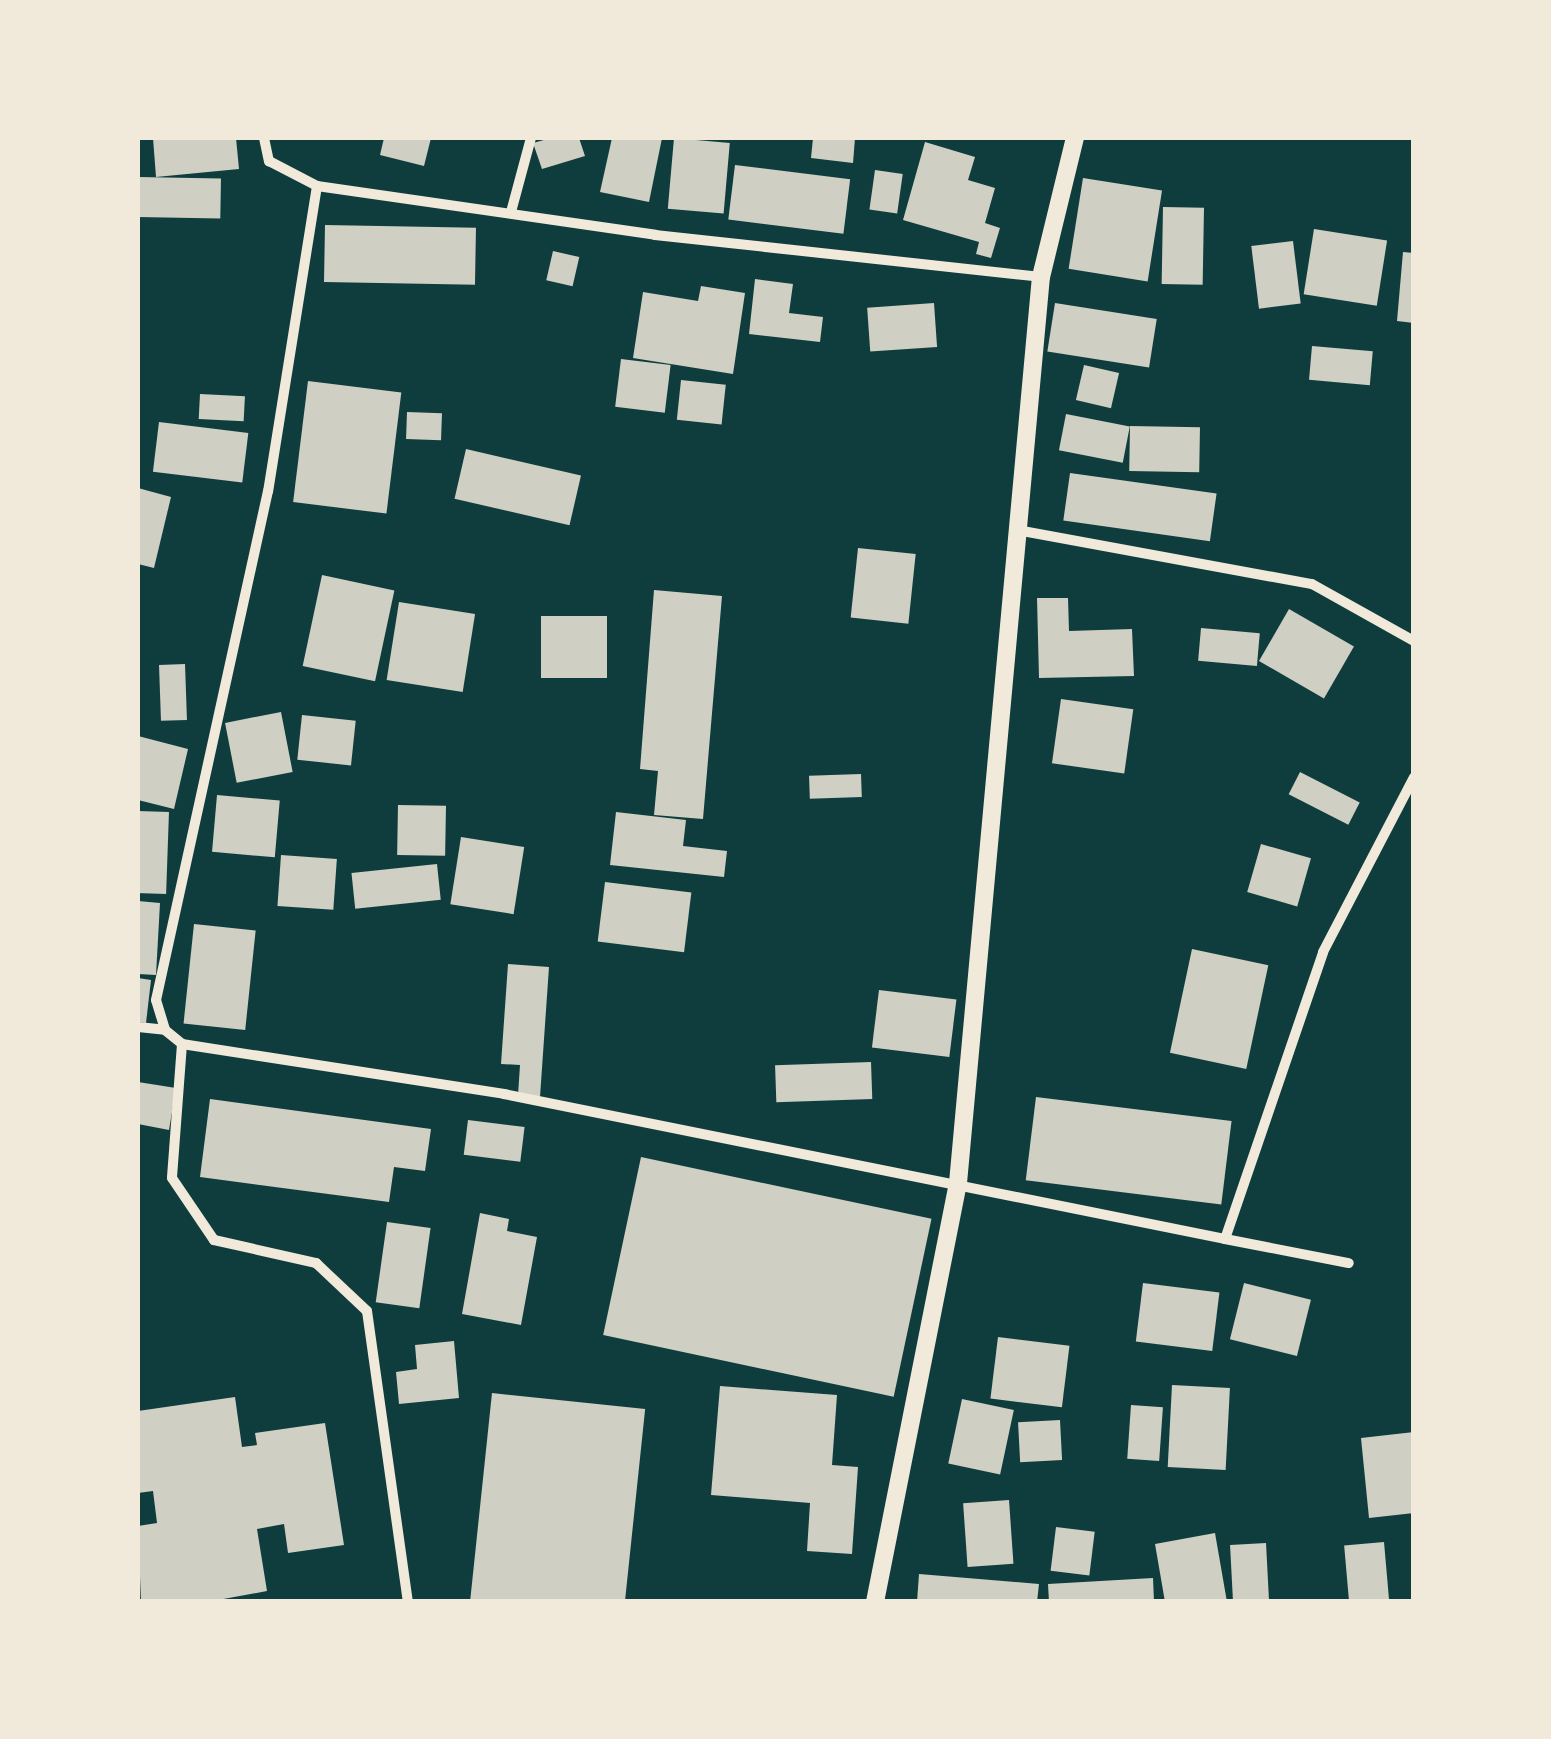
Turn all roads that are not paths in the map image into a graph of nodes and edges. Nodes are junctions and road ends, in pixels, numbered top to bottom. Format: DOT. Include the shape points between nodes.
graph roads {
  1 [pos="264,138"];
  2 [pos="531,138"];
  3 [pos="1074,138"];
  4 [pos="316,186"];
  5 [pos="511,212"];
  6 [pos="1041,277"];
  7 [pos="1017,530"];
  8 [pos="1414,642"];
  9 [pos="1414,777"];
  10 [pos="138,1027"];
  11 [pos="165,1030"];
  12 [pos="182,1044"];
  13 [pos="958,1184"];
  14 [pos="1225,1239"];
  15 [pos="1349,1263"];
  16 [pos="408,1602"];
  17 [pos="875,1602"];
  1 -- 4 [label="street" via="269,161"];
  2 -- 5 [label="street"];
  3 -- 6 [label="street"];
  4 -- 5 [label="street"];
  4 -- 11 [label="street" via="268,491 158,989"];
  5 -- 6 [label="street" via="655,235"];
  6 -- 7 [label="street"];
  7 -- 8 [label="street" via="1312,584"];
  7 -- 13 [label="street"];
  9 -- 14 [label="street" via="1323,952"];
  10 -- 11 [label="street"];
  11 -- 12 [label="street"];
  12 -- 13 [label="street" via="504,1094"];
  12 -- 16 [label="street" via="172,1178 214,1240 316,1264 367,1311"];
  13 -- 14 [label="street"];
  13 -- 17 [label="street"];
  14 -- 15 [label="street"];
}
